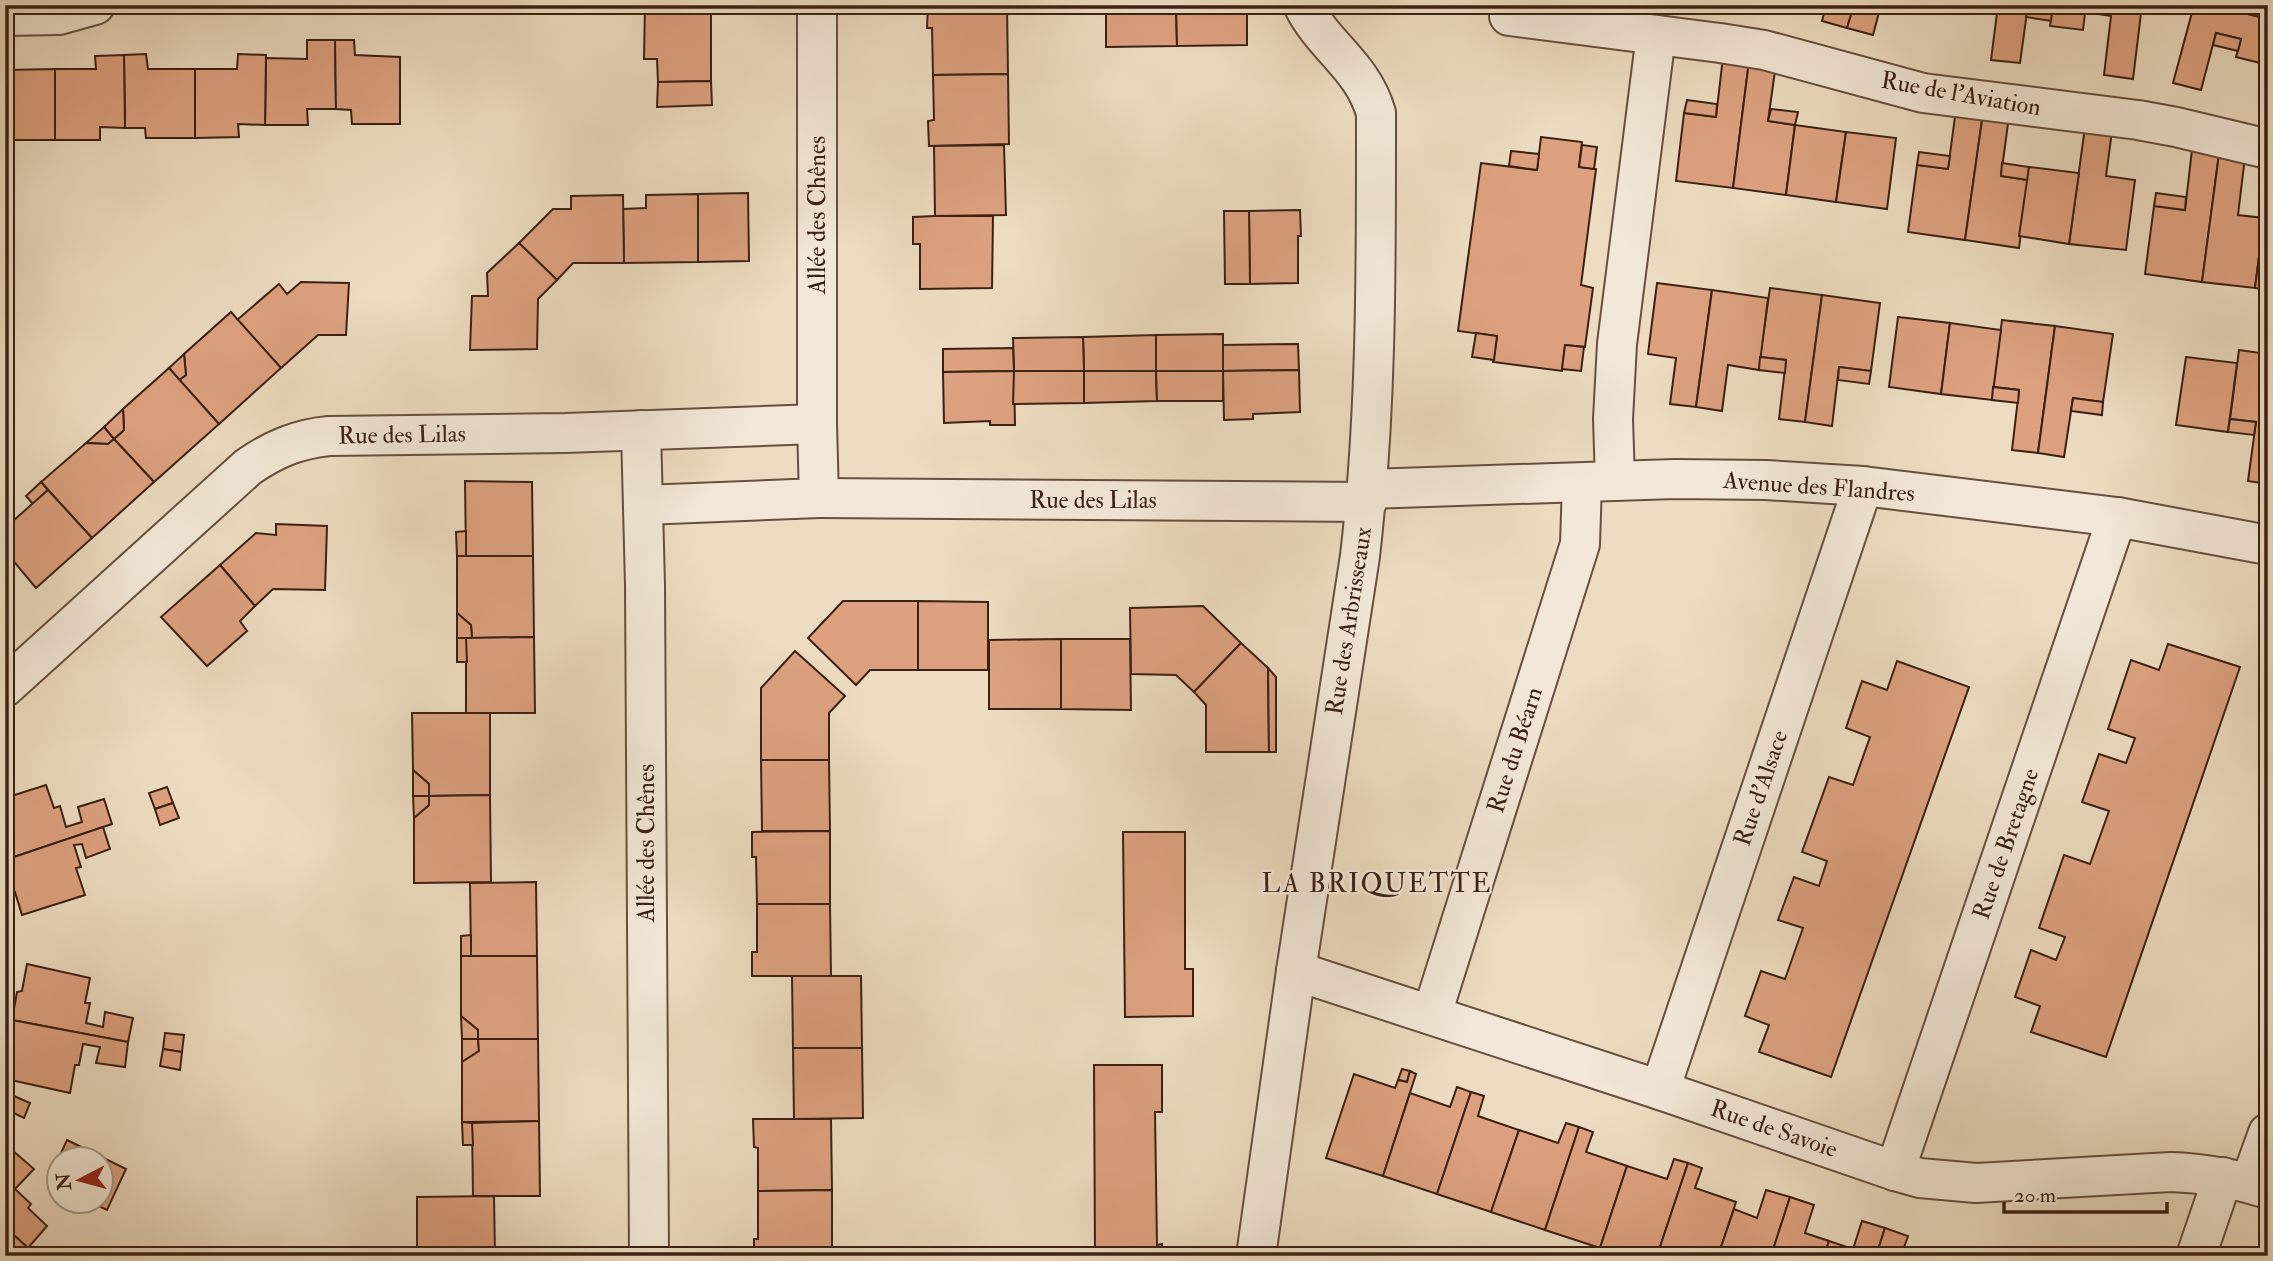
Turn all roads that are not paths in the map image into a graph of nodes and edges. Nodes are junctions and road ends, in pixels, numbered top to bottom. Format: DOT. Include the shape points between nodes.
graph roads {
  1 [pos="95,5"];
  2 [pos="817,5"];
  3 [pos="1303,5"];
  4 [pos="5,16"];
  5 [pos="1509,16"];
  6 [pos="1656,35"];
  7 [pos="2268,149"];
  8 [pos="817,424"];
  9 [pos="641,430"];
  10 [pos="1599,482"];
  11 [pos="1863,486"];
  12 [pos="1367,496"];
  13 [pos="819,498"];
  14 [pos="643,505"];
  15 [pos="2116,517"];
  16 [pos="2268,545"];
  17 [pos="5,687"];
  18 [pos="1296,971"];
  19 [pos="1432,1014"];
  20 [pos="1660,1090"];
  21 [pos="2268,1133"];
  22 [pos="1895,1171"];
  23 [pos="2247,1183"];
  24 [pos="649,1256"];
  25 [pos="1256,1256"];
  26 [pos="2196,1256"];
  1 -- 4 [label="street" via="59,15"];
  2 -- 8 [label="street, Allée des Chênes"];
  3 -- 12 [label="street, Rue des Arbrisseaux" via="1363,80 1376,113"];
  5 -- 6 [label="street, Rue de l'Aviation"];
  6 -- 7 [label="street, Rue de l'Aviation" via="1764,50 1923,93 2138,120"];
  6 -- 10 [label="street" via="1616,354 1613,419"];
  8 -- 9 [label="street, Rue des Lilas"];
  8 -- 13 [label="street"];
  9 -- 14 [label="street, Allée des Chênes"];
  9 -- 17 [label="street, Rue des Lilas" via="329,436 288,444 248,467"];
  10 -- 11 [label="street, Avenue des Flandres" via="1766,480"];
  10 -- 12 [label="street, Avenue des Flandres"];
  10 -- 19 [label="street, Rue du Béarn"];
  11 -- 15 [label="street, Avenue des Flandres"];
  11 -- 20 [label="street, Rue d'Alsace"];
  12 -- 13 [label="street, Rue des Lilas"];
  12 -- 18 [label="street, Rue des Arbrisseaux"];
  13 -- 14 [label="street, Rue des Lilas"];
  14 -- 24 [label="street, Allée des Chênes"];
  15 -- 16 [label="street, Avenue des Flandres"];
  15 -- 22 [label="street, Rue de Bretagne"];
  18 -- 19 [label="street, Rue de Savoie"];
  18 -- 25 [label="street, Rue des Arbrisseaux"];
  19 -- 20 [label="street, Rue de Savoie"];
  20 -- 22 [label="street, Rue de Savoie"];
  21 -- 23 [label="street"];
  22 -- 23 [label="street, Rue de Savoie" via="1976,1183 2171,1172"];
  23 -- 26 [label="street"];
}
